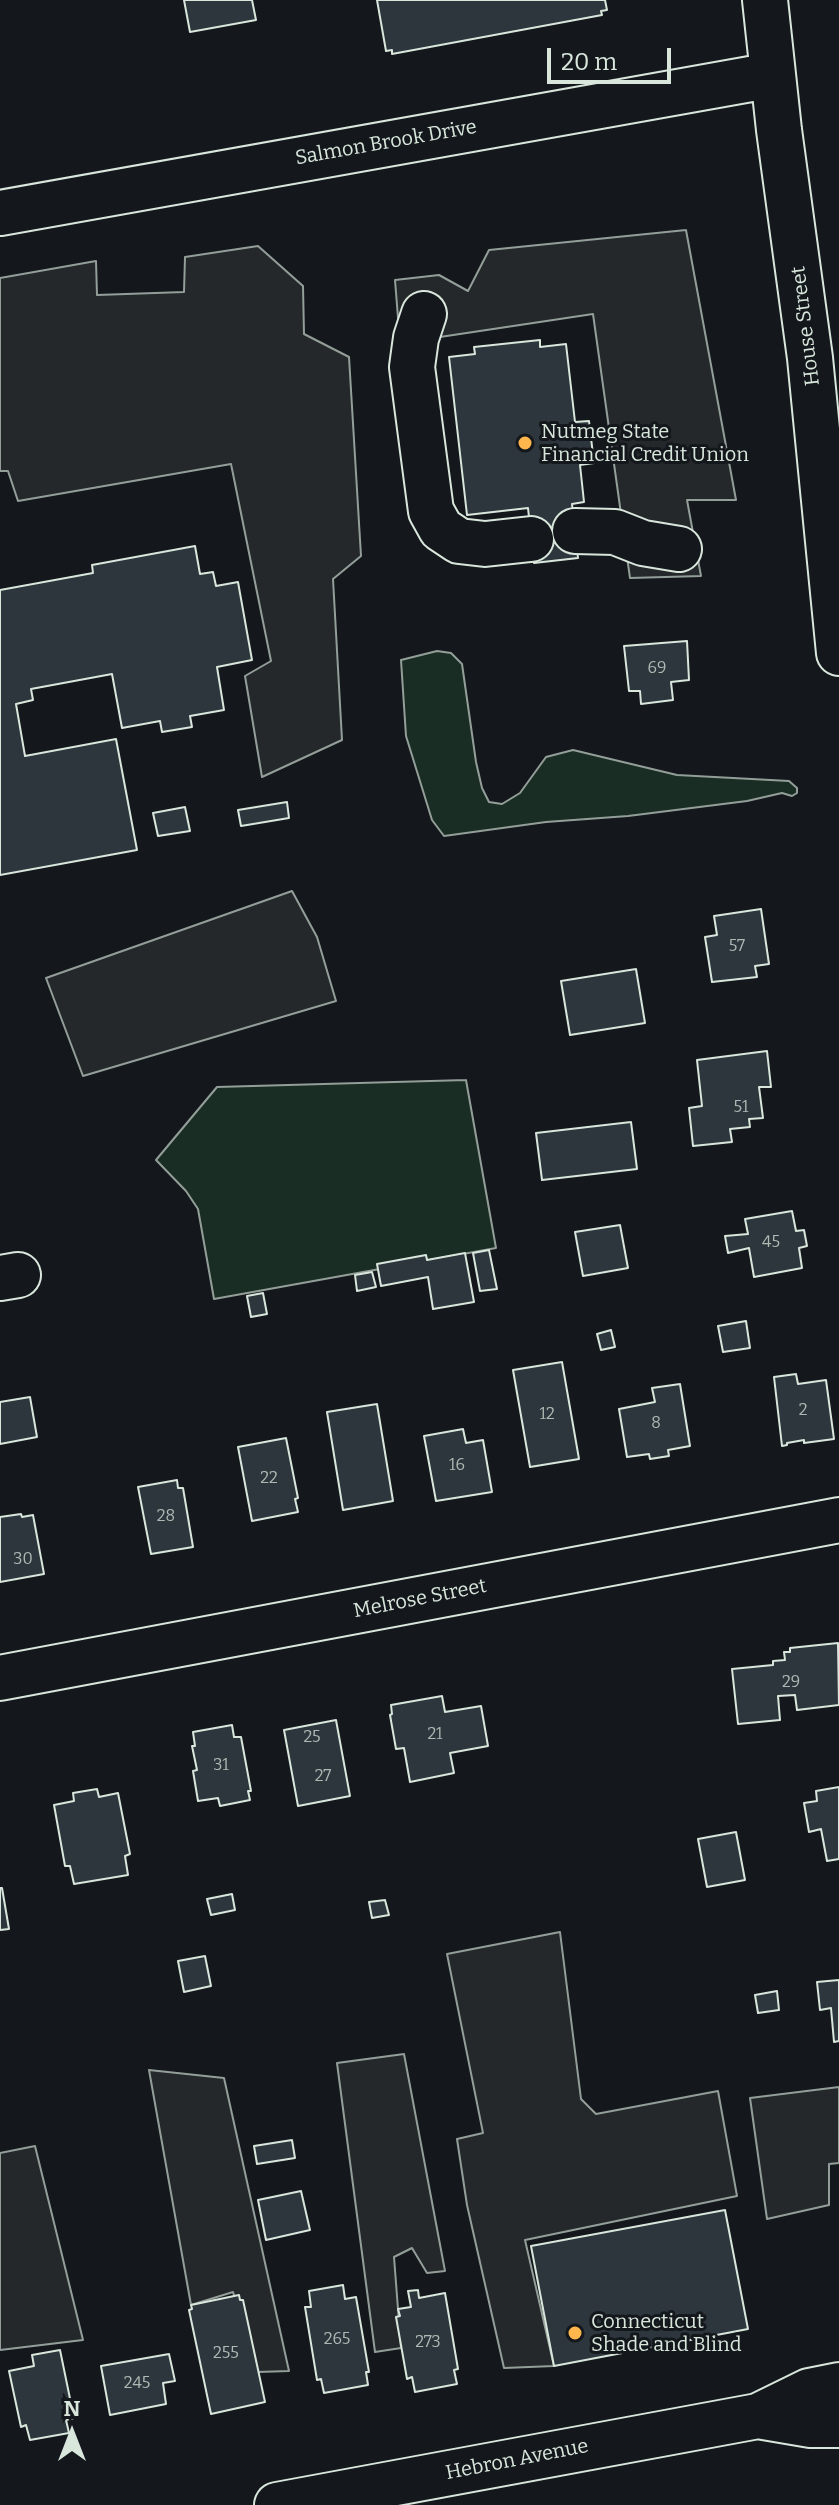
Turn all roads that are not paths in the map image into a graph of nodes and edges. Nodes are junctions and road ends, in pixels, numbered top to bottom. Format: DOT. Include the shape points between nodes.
graph roads {
  1 [pos="765,0"];
  2 [pos="773,75"];
  3 [pos="0,213"];
  4 [pos="424,314"];
  5 [pos="575,531"];
  6 [pos="531,539"];
  7 [pos="679,549"];
  8 [pos="839,653"];
  9 [pos="839,1520"];
  10 [pos="0,1678"];
  11 [pos="839,2385"];
  12 [pos="758,2416"];
  13 [pos="839,2425"];
  14 [pos="277,2505"];
  1 -- 2 [label="street, House Street"];
  2 -- 3 [label="street, Salmon Brook Drive"];
  2 -- 8 [label="street, House Street" via="812,374"];
  4 -- 6 [label="street" via="412,367 431,511 441,529 459,541"];
  5 -- 7 [label="street" via="615,532"];
  9 -- 10 [label="street, Melrose Street"];
  11 -- 12 [label="street, Hebron Avenue" via="809,2391"];
  12 -- 13 [label="street, Hebron Avenue"];
  12 -- 14 [label="street, Hebron Avenue"];
}
